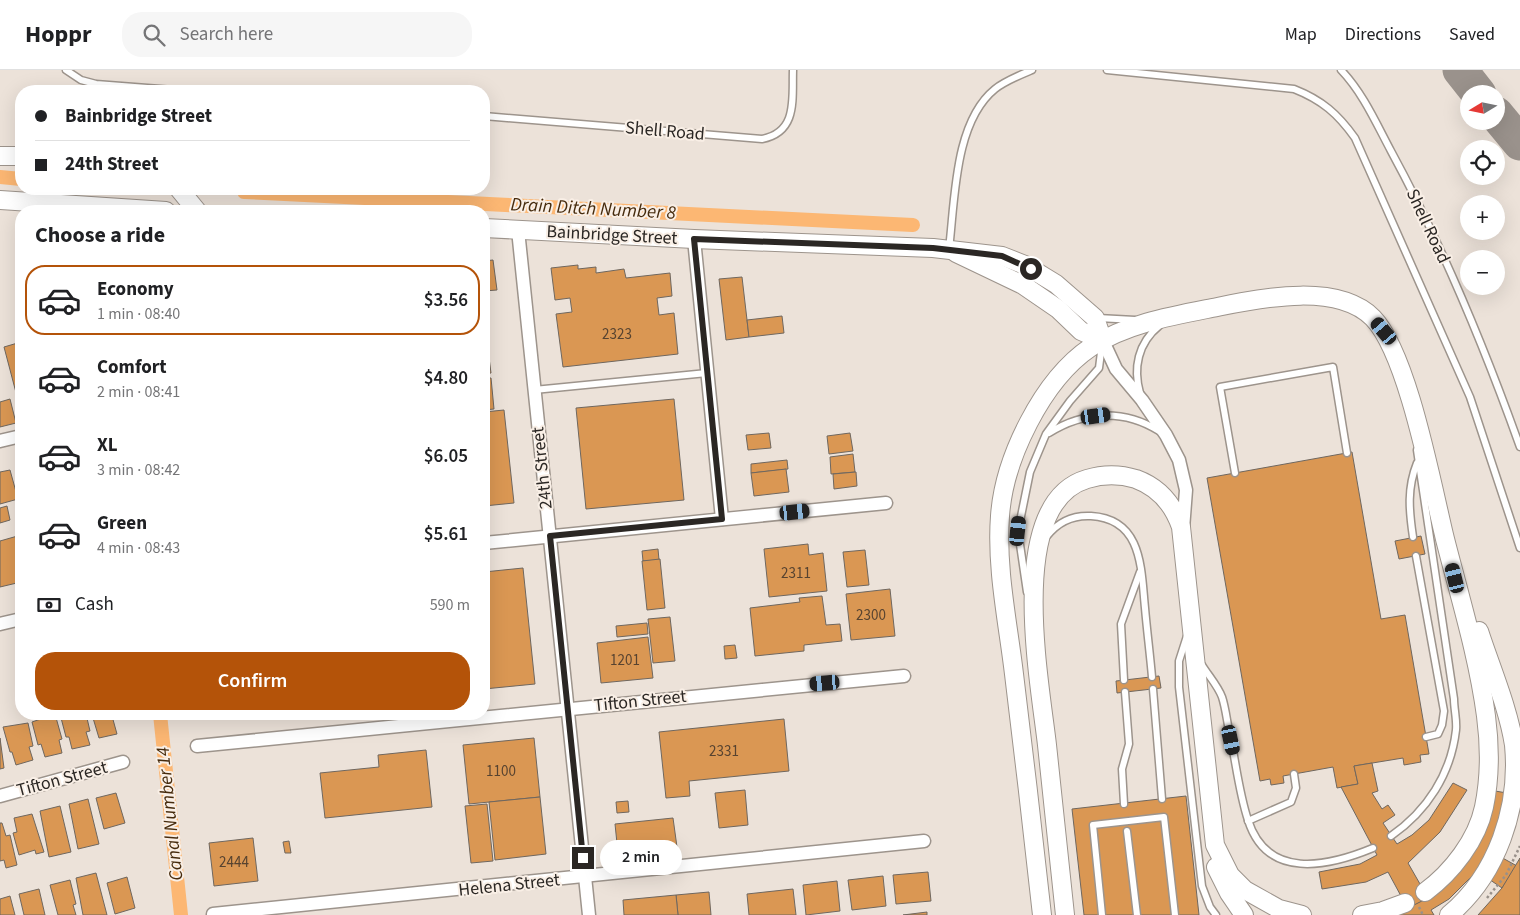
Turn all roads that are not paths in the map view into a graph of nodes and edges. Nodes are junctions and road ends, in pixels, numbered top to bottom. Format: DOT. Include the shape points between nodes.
graph roads {
  1 [pos="66,70"];
  2 [pos="793,70"];
  3 [pos="1032,70"];
  4 [pos="1107,70"];
  5 [pos="1341,70"];
  6 [pos="109,85"];
  7 [pos="490,116"];
  8 [pos="0,156"];
  9 [pos="15,156"];
  10 [pos="184,195"];
  11 [pos="0,200"];
  12 [pos="48,205"];
  13 [pos="192,205"];
  14 [pos="490,228"];
  15 [pos="518,230"];
  16 [pos="694,239"];
  17 [pos="949,250"];
  18 [pos="1031,269"];
  19 [pos="1022,285"];
  20 [pos="1177,315"];
  21 [pos="1095,318"];
  22 [pos="1151,321"];
  23 [pos="1103,341"];
  24 [pos="707,373"];
  25 [pos="534,390"];
  26 [pos="1142,400"];
  27 [pos="1046,434"];
  28 [pos="1166,435"];
  29 [pos="15,437"];
  30 [pos="0,441"];
  31 [pos="1520,447"];
  32 [pos="1347,453"];
  33 [pos="1422,465"];
  34 [pos="1235,473"];
  35 [pos="886,503"];
  36 [pos="722,519"];
  37 [pos="1182,535"];
  38 [pos="550,536"];
  39 [pos="1413,537"];
  40 [pos="490,542"];
  41 [pos="1520,548"];
  42 [pos="1039,553"];
  43 [pos="1416,556"];
  44 [pos="1142,564"];
  45 [pos="15,620"];
  46 [pos="1192,620"];
  47 [pos="0,624"];
  48 [pos="1033,630"];
  49 [pos="1196,656"];
  50 [pos="904,676"];
  51 [pos="1152,677"];
  52 [pos="1124,680"];
  53 [pos="1153,689"];
  54 [pos="1125,692"];
  55 [pos="567,708"];
  56 [pos="490,716"];
  57 [pos="450,720"];
  58 [pos="1426,736"];
  59 [pos="198,746"];
  60 [pos="123,762"];
  61 [pos="1294,774"];
  62 [pos="1209,793"];
  63 [pos="0,796"];
  64 [pos="1162,799"];
  65 [pos="1124,804"];
  66 [pos="1248,821"];
  67 [pos="1127,831"];
  68 [pos="1392,836"];
  69 [pos="924,841"];
  70 [pos="1373,848"];
  71 [pos="584,877"];
  72 [pos="1425,892"];
  73 [pos="1405,903"];
  74 [pos="213,914"];
  75 [pos="589,915"];
  76 [pos="1042,915"];
  77 [pos="1065,915"];
  78 [pos="1102,915"];
  79 [pos="1137,915"];
  80 [pos="1175,915"];
  81 [pos="1216,915"];
  82 [pos="1244,915"];
  83 [pos="1302,915"];
  84 [pos="1362,915"];
  85 [pos="1449,915"];
  1 -- 6 [label="lane" via="81,80"];
  2 -- 7 [label="lane, Shell Road" via="790,116 786,126 777,134 762,139"];
  3 -- 17 [label="lane" via="995,89 972,118 964,137"];
  4 -- 41 [label="lane" via="1294,89 1315,97 1343,120 1355,138 1470,397"];
  5 -- 31 [label="lane, Shell Road" via="1361,96 1403,172 1442,254 1478,336"];
  8 -- 9 [label="main road"];
  10 -- 13 [label="main road"];
  11 -- 12 [label="main road"];
  14 -- 15 [label="main road, Bainbridge Street"];
  15 -- 16 [label="main road, Bainbridge Street"];
  15 -- 25 [label="street, 24th Street"];
  16 -- 17 [label="main road, Bainbridge Street"];
  16 -- 24 [label="street"];
  17 -- 18 [label="main road, Bainbridge Street" via="1002,256"];
  17 -- 19 [label="main road, Bainbridge Street"];
  18 -- 19 [label="lane"];
  18 -- 21 [label="main road, Bainbridge Street" via="1056,284"];
  19 -- 23 [label="main road, Bainbridge Street" via="1081,331"];
  20 -- 22 [label="main road"];
  20 -- 26 [label="lane" via="1152,331 1142,346 1137,374"];
  20 -- 33 [label="main road" via="1292,295 1319,296 1370,314 1384,331 1399,363 1416,422"];
  21 -- 22 [label="lane"];
  21 -- 23 [label="main road, Bainbridge Street"];
  22 -- 23 [label="main road"];
  23 -- 26 [label="street" via="1116,369"];
  23 -- 27 [label="lane" via="1099,368"];
  23 -- 76 [label="main road" via="1072,363 1039,404 1012,459 1001,504 1001,566"];
  24 -- 25 [label="lane"];
  24 -- 36 [label="street"];
  25 -- 38 [label="street, 24th Street"];
  26 -- 28 [label="street"];
  27 -- 28 [label="lane" via="1065,423 1106,415 1126,416"];
  27 -- 48 [label="lane" via="1030,472 1018,531"];
  28 -- 37 [label="street" via="1184,478 1186,508"];
  29 -- 30 [label="street"];
  32 -- 34 [label="lane" via="1333,367 1298,373 1220,387"];
  33 -- 39 [label="lane" via="1410,481"];
  33 -- 68 [label="lane" via="1456,729 1441,783 1423,808"];
  33 -- 72 [label="main road" via="1478,670 1486,716 1488,768 1484,806 1474,832 1453,865"];
  33 -- 85 [label="main road" via="1512,733 1516,760 1514,803 1498,852 1469,897"];
  35 -- 36 [label="street"];
  36 -- 38 [label="street"];
  37 -- 42 [label="main road" via="1177,517 1155,488 1132,478 1104,475 1078,482 1055,500 1046,520"];
  37 -- 46 [label="main road"];
  38 -- 40 [label="street"];
  38 -- 55 [label="street, 24th Street"];
  42 -- 44 [label="lane" via="1045,539 1060,524 1070,519 1094,516 1126,531 1138,549"];
  42 -- 48 [label="main road" via="1033,596"];
  43 -- 58 [label="lane" via="1444,711 1438,734"];
  44 -- 51 [label="lane"];
  44 -- 52 [label="lane" via="1121,624"];
  45 -- 47 [label="street"];
  46 -- 49 [label="main road"];
  46 -- 81 [label="lane" via="1179,661 1179,687 1202,886"];
  48 -- 77 [label="main road"];
  49 -- 62 [label="main road"];
  49 -- 66 [label="lane" via="1222,697"];
  50 -- 55 [label="street, Tifton Street"];
  53 -- 64 [label="lane"];
  54 -- 65 [label="lane" via="1129,744 1122,769"];
  55 -- 56 [label="street, Tifton Street"];
  55 -- 71 [label="street, 24th Street"];
  57 -- 59 [label="street, Tifton Street"];
  60 -- 63 [label="street, Tifton Street"];
  61 -- 66 [label="lane" via="1296,788 1291,802"];
  62 -- 82 [label="main road" via="1215,865"];
  62 -- 83 [label="main road" via="1215,845 1230,875 1255,896 1279,909"];
  66 -- 70 [label="lane" via="1259,844 1273,856 1289,863 1349,858"];
  67 -- 79 [label="lane"];
  69 -- 71 [label="street, Helena Street"];
  71 -- 74 [label="street, Helena Street"];
  71 -- 75 [label="street, 24th Street"];
  73 -- 84 [label="main road"];
  78 -- 80 [label="lane" via="1093,825 1164,817"];
}
